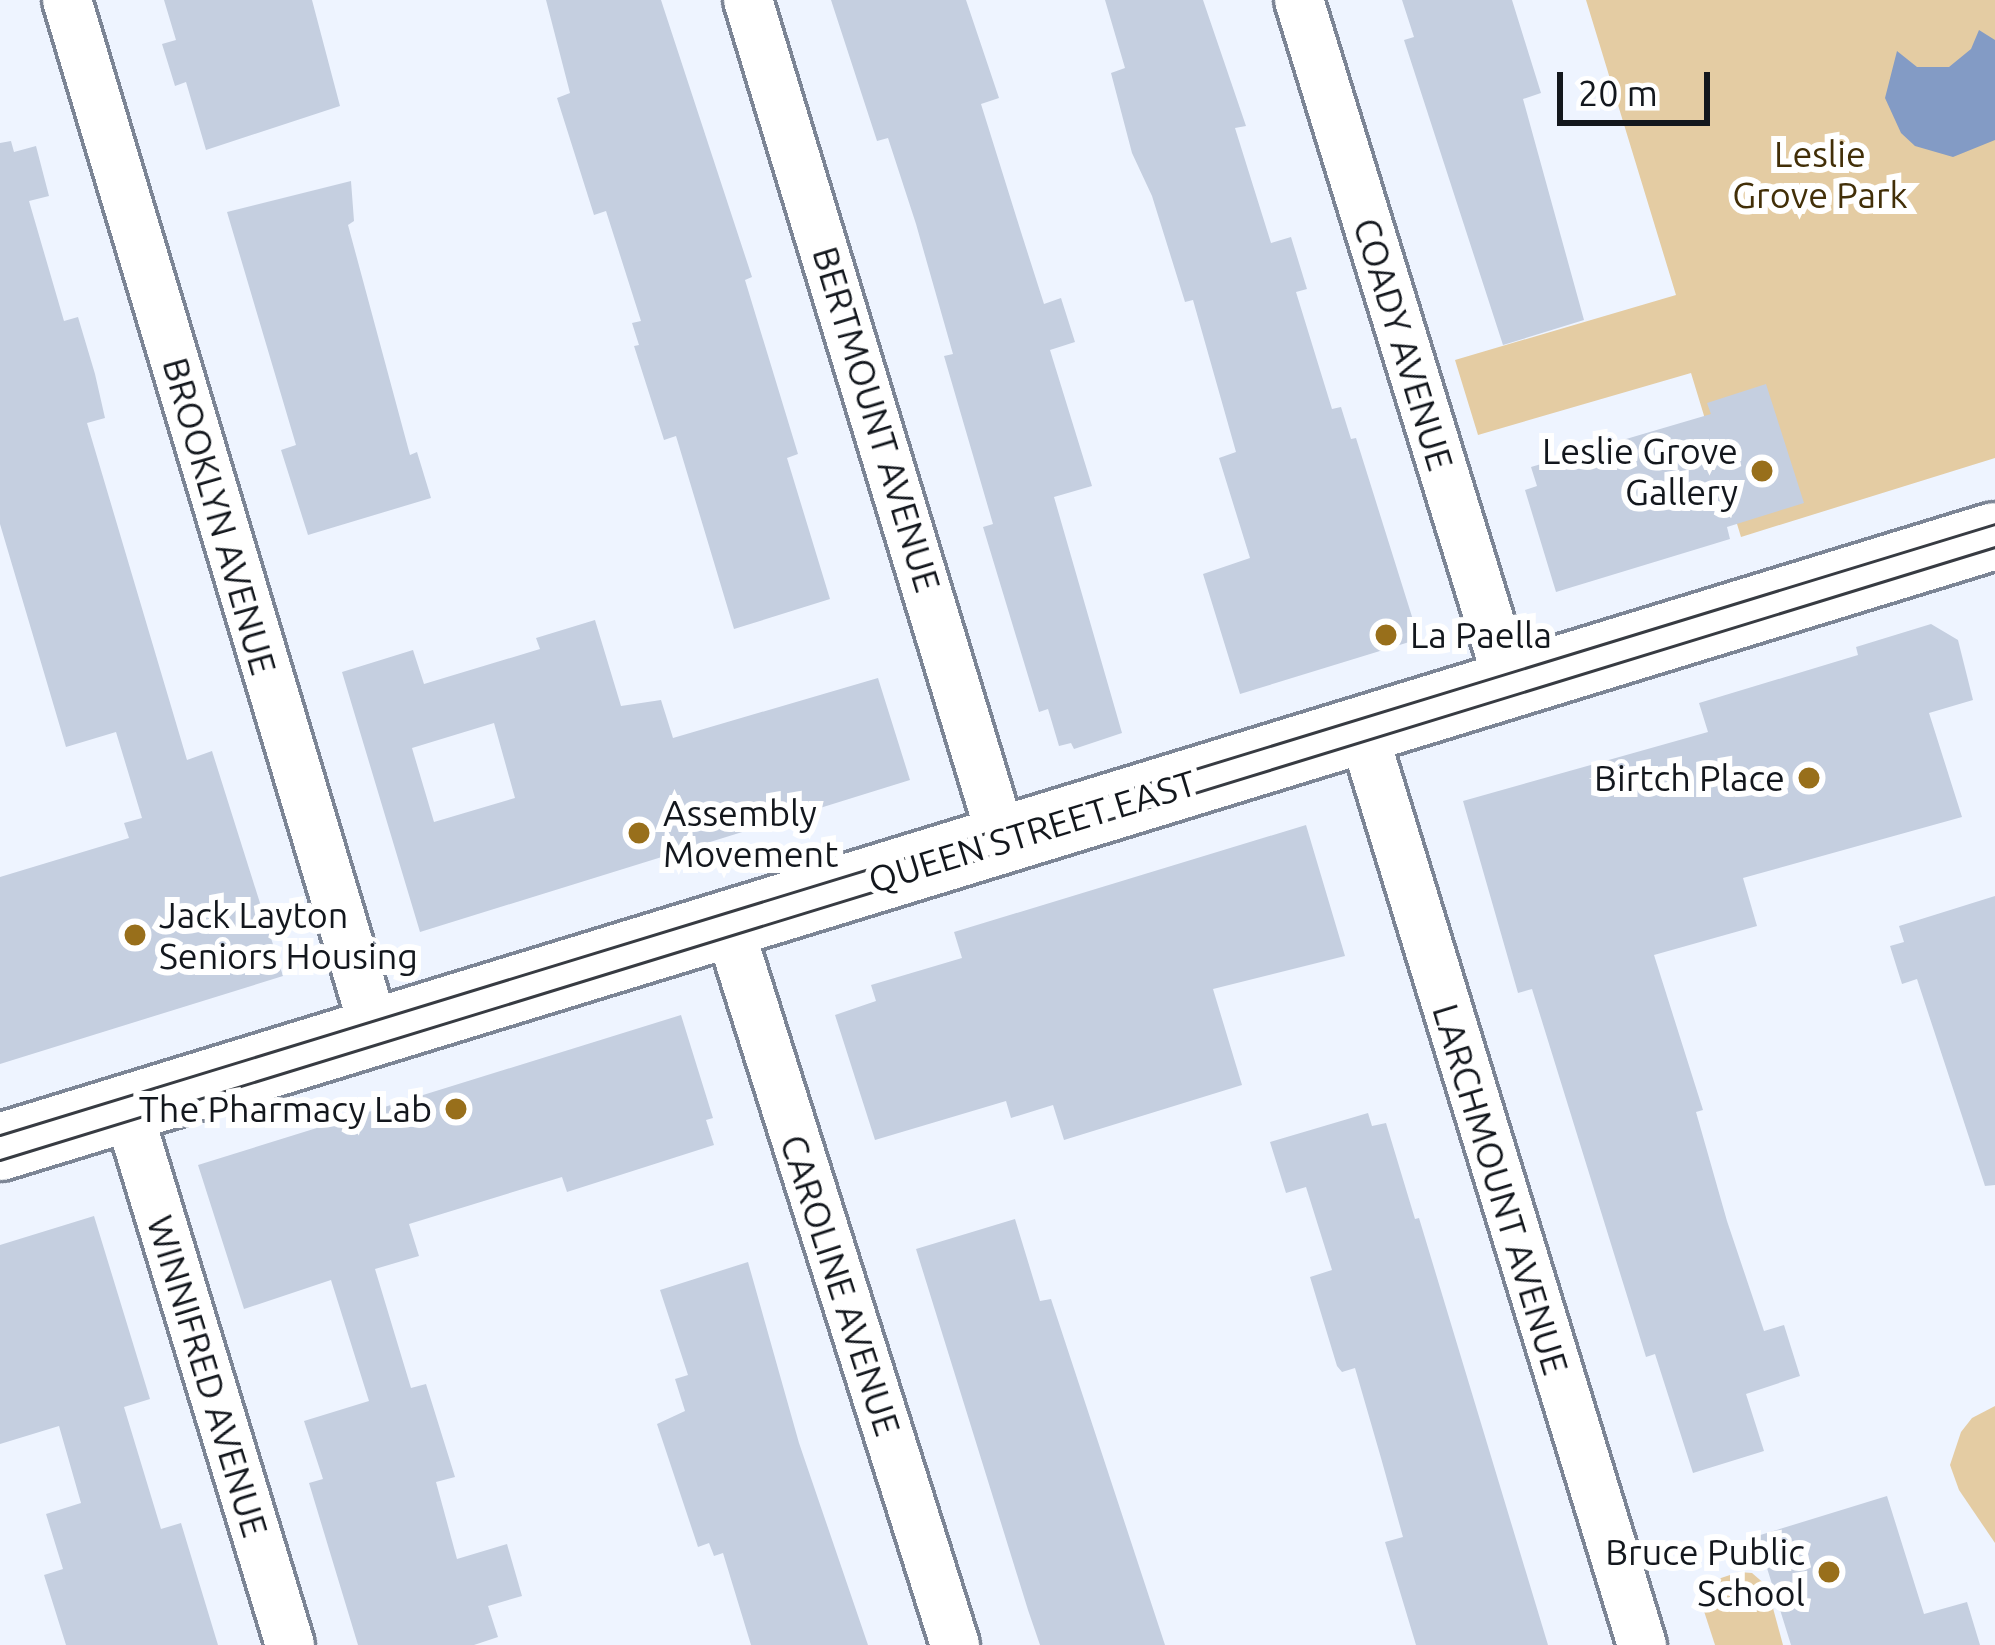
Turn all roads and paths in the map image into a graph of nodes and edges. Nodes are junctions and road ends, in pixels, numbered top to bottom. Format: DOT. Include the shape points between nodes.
graph roads {
  1 [pos="68,0"];
  2 [pos="748,0"];
  3 [pos="1299,0"];
  4 [pos="1994,540"];
  5 [pos="1510,687"];
  6 [pos="1363,732"];
  7 [pos="1002,839"];
  8 [pos="728,924"];
  9 [pos="375,1032"];
  10 [pos="127,1108"];
  11 [pos="0,1147"];
  12 [pos="290,1645"];
  13 [pos="955,1645"];
  14 [pos="1642,1645"];
  1 -- 9 [label="street, BROOKLYN AVENUE"];
  2 -- 7 [label="street, BERTMOUNT AVENUE"];
  3 -- 5 [label="street, COADY AVENUE"];
  4 -- 5 [label="main road, QUEEN STREET EAST"];
  5 -- 6 [label="main road, QUEEN STREET EAST"];
  6 -- 7 [label="main road, QUEEN STREET EAST"];
  6 -- 14 [label="street, LARCHMOUNT AVENUE"];
  7 -- 8 [label="main road, QUEEN STREET EAST"];
  8 -- 9 [label="main road, QUEEN STREET EAST"];
  8 -- 13 [label="street, CAROLINE AVENUE"];
  9 -- 10 [label="main road, QUEEN STREET EAST"];
  10 -- 11 [label="main road, QUEEN STREET EAST"];
  10 -- 12 [label="street, WINNIFRED AVENUE"];
}
